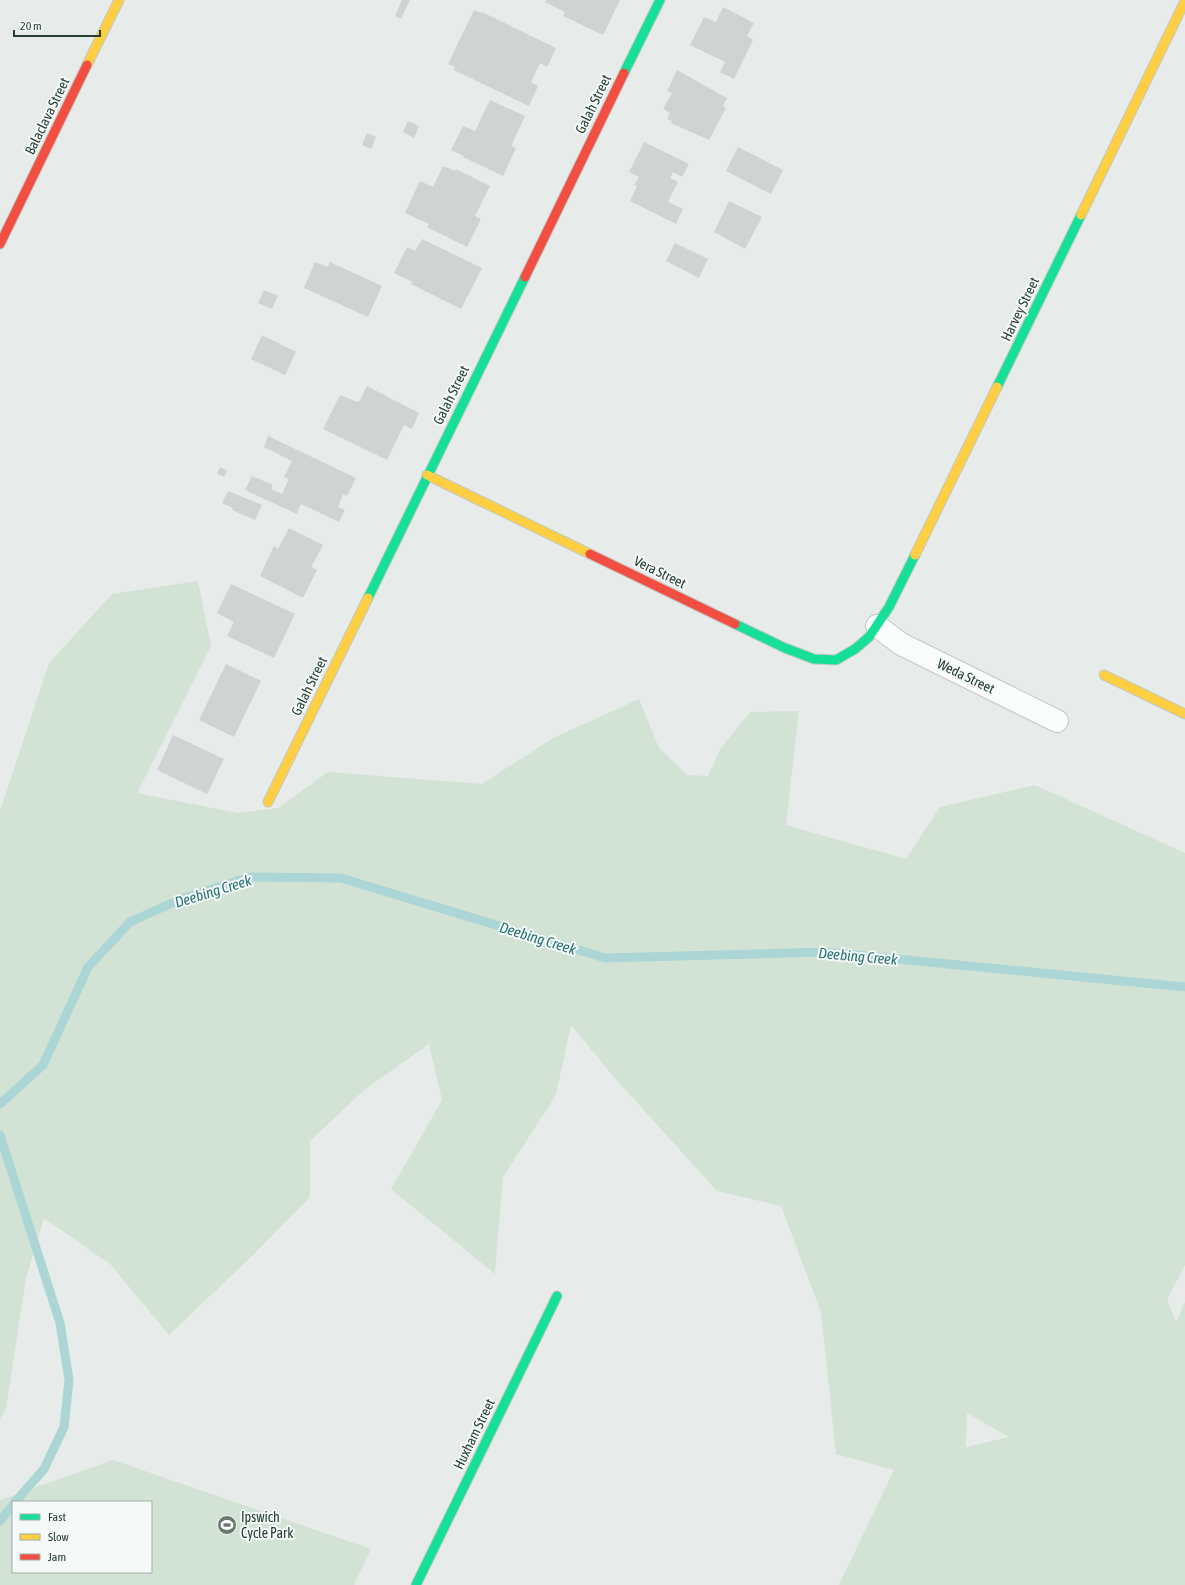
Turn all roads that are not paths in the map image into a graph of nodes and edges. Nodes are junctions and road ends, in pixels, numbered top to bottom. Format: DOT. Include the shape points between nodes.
graph roads {
  1 [pos="119,0"];
  2 [pos="660,0"];
  3 [pos="1185,1"];
  4 [pos="0,244"];
  5 [pos="427,475"];
  6 [pos="877,626"];
  7 [pos="1104,675"];
  8 [pos="1185,714"];
  9 [pos="1058,721"];
  10 [pos="268,802"];
  11 [pos="557,1296"];
  12 [pos="416,1585"];
  1 -- 4 [label="street, Balaclava Street"];
  2 -- 5 [label="street, Galah Street"];
  3 -- 6 [label="street, Harvey Street" via="889,607"];
  5 -- 6 [label="street, Vera Street" via="814,659 836,660 855,649"];
  5 -- 10 [label="street, Galah Street"];
  6 -- 9 [label="street, Weda Street" via="901,644"];
  7 -- 8 [label="street"];
  11 -- 12 [label="street, Huxham Street"];
}
